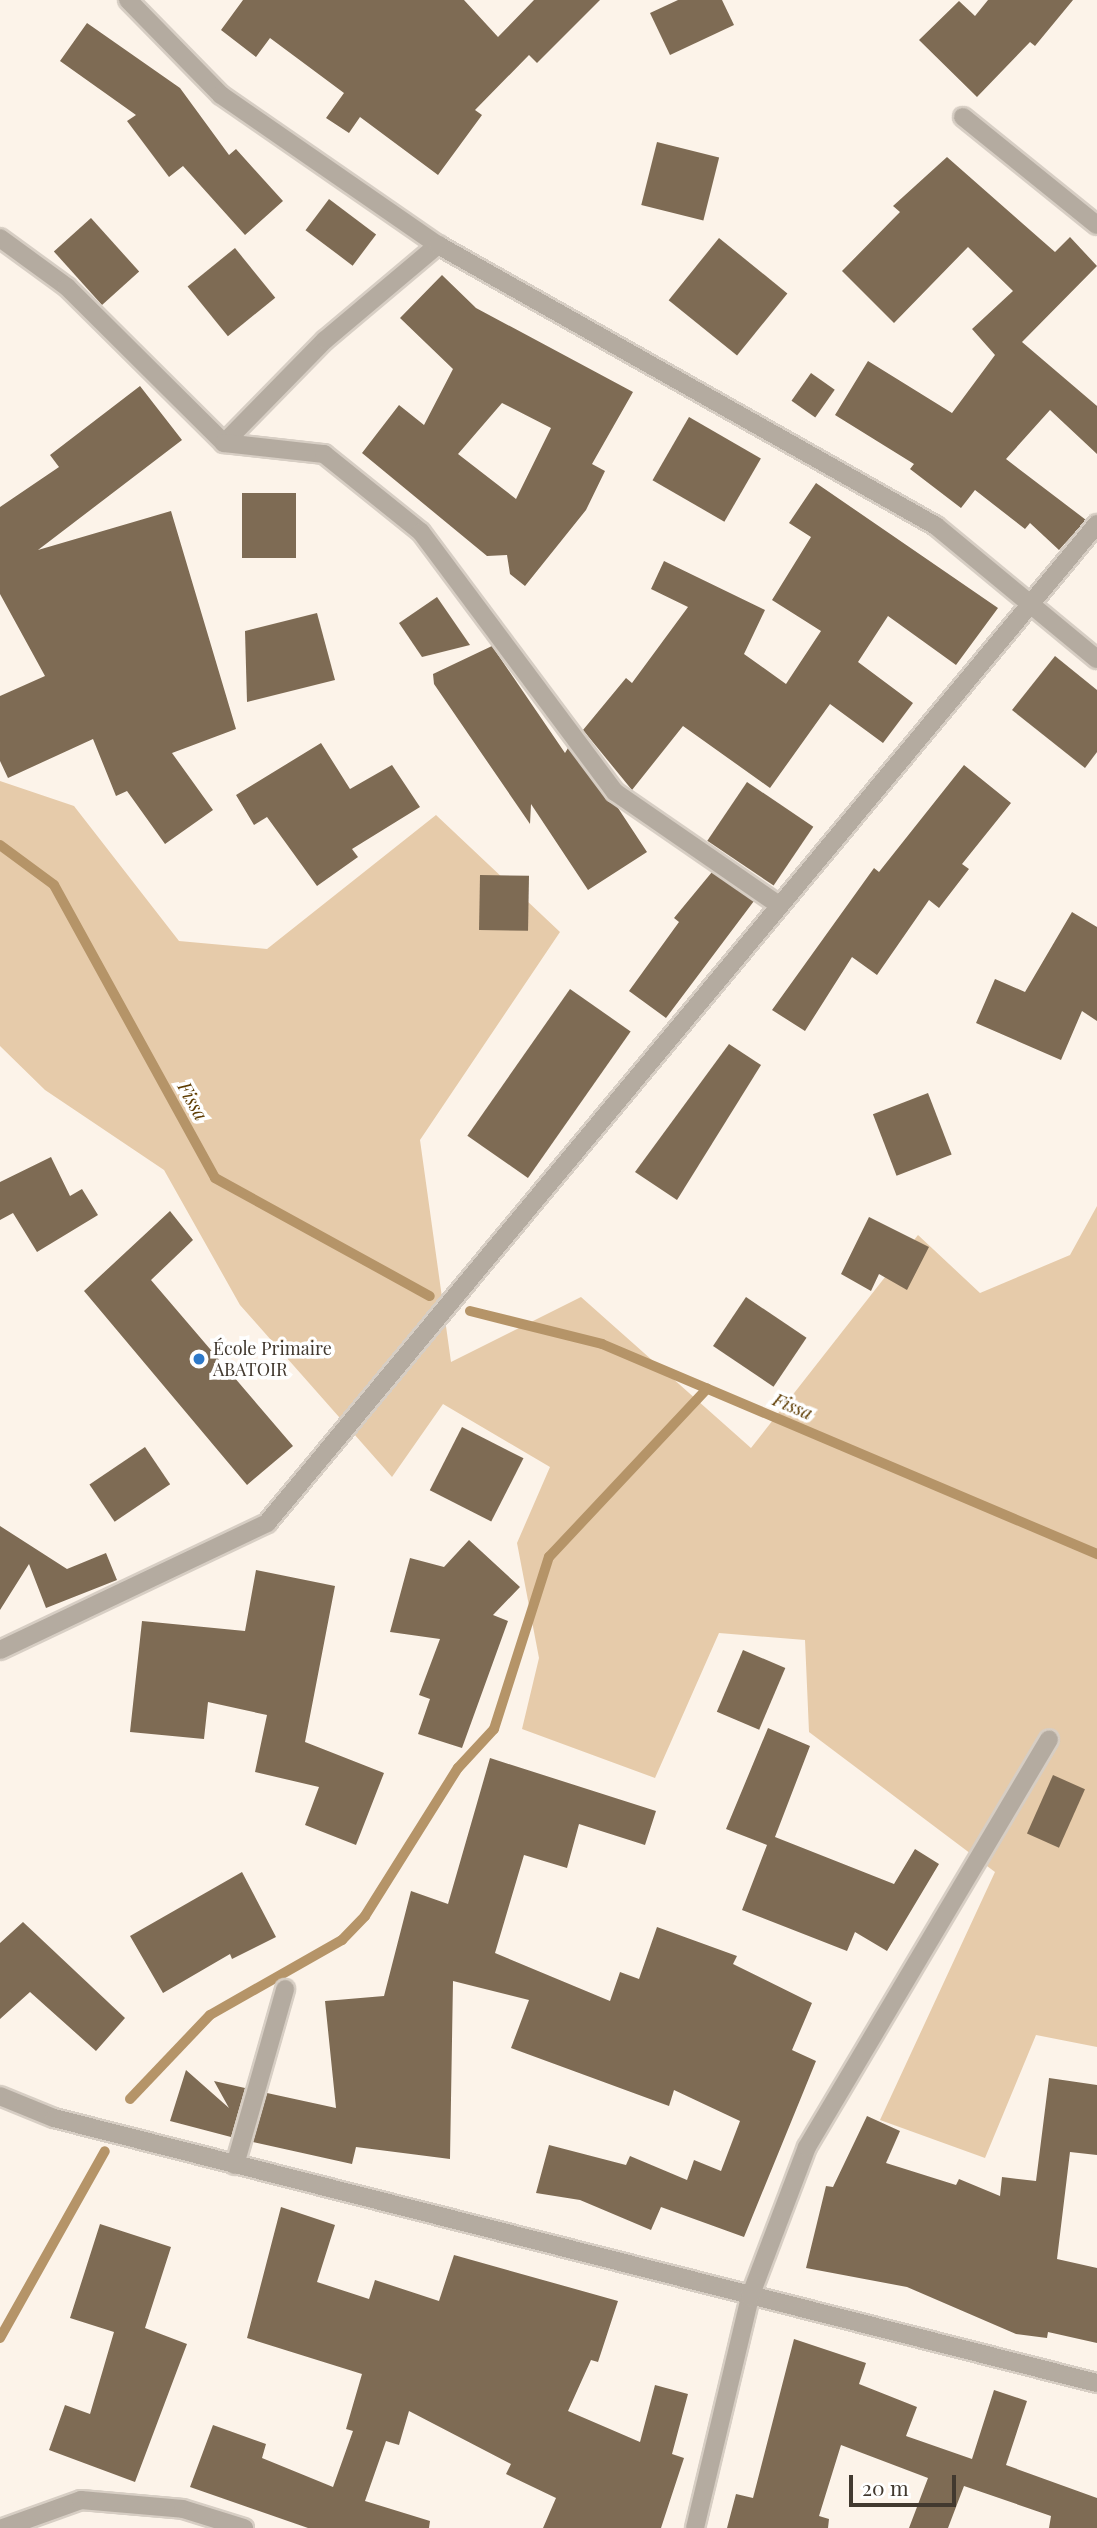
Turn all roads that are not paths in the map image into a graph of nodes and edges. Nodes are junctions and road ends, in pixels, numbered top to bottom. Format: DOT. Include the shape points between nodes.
graph roads {
  1 [pos="128,0"];
  2 [pos="963,117"];
  3 [pos="1097,226"];
  4 [pos="0,238"];
  5 [pos="439,245"];
  6 [pos="224,443"];
  7 [pos="1097,524"];
  8 [pos="1031,604"];
  9 [pos="1097,659"];
  10 [pos="779,905"];
  11 [pos="0,1650"];
  12 [pos="1049,1739"];
  13 [pos="285,1989"];
  14 [pos="0,2096"];
  15 [pos="235,2165"];
  16 [pos="750,2297"];
  17 [pos="1097,2383"];
  18 [pos="3,2528"];
  19 [pos="244,2528"];
  20 [pos="695,2528"];
  1 -- 5 [label="street" via="221,94"];
  2 -- 3 [label="street"];
  4 -- 6 [label="street" via="66,287"];
  5 -- 6 [label="street" via="326,340"];
  5 -- 8 [label="street" via="936,526"];
  6 -- 10 [label="street" via="324,454 421,532 615,792"];
  7 -- 8 [label="street"];
  8 -- 9 [label="street"];
  8 -- 10 [label="street"];
  10 -- 11 [label="street" via="267,1522"];
  12 -- 16 [label="street" via="807,2147"];
  13 -- 15 [label="street"];
  14 -- 15 [label="street" via="54,2118"];
  15 -- 16 [label="street"];
  16 -- 17 [label="street"];
  16 -- 20 [label="street"];
  18 -- 19 [label="street" via="81,2500 183,2510"];
}
